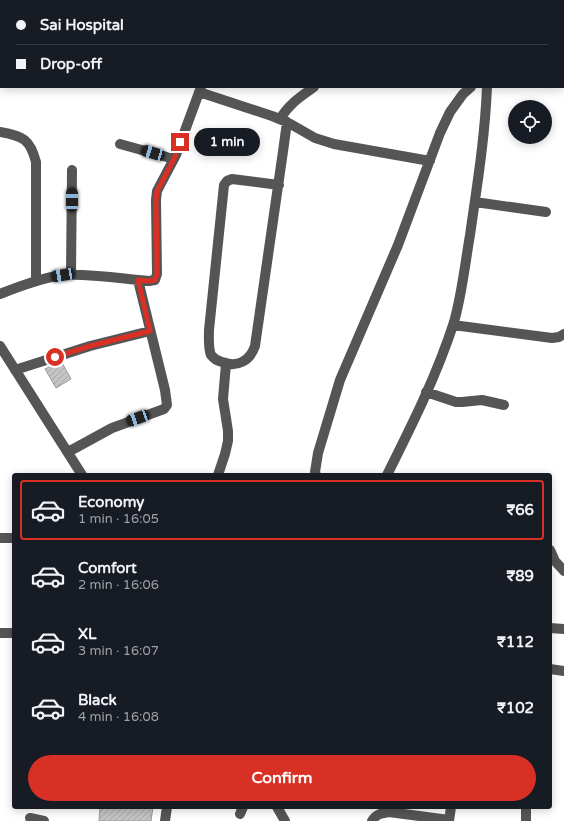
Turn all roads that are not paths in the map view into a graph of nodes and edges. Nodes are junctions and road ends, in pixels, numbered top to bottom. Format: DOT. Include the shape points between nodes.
graph roads {
  1 [pos="313,88"];
  2 [pos="469,88"];
  3 [pos="487,88"];
  4 [pos="200,90"];
  5 [pos="284,121"];
  6 [pos="0,132"];
  7 [pos="120,144"];
  8 [pos="174,159"];
  9 [pos="430,161"];
  10 [pos="72,170"];
  11 [pos="278,185"];
  12 [pos="475,202"];
  13 [pos="546,212"];
  14 [pos="71,275"];
  15 [pos="138,280"];
  16 [pos="36,281"];
  17 [pos="0,294"];
  18 [pos="453,324"];
  19 [pos="150,331"];
  20 [pos="564,334"];
  21 [pos="0,346"];
  22 [pos="226,364"];
  23 [pos="15,370"];
  24 [pos="426,392"];
  25 [pos="504,405"];
  26 [pos="68,452"];
  27 [pos="81,473"];
  28 [pos="219,473"];
  29 [pos="315,473"];
  30 [pos="388,473"];
  31 [pos="0,538"];
  32 [pos="12,538"];
  33 [pos="552,563"];
  34 [pos="564,570"];
  35 [pos="552,628"];
  36 [pos="564,629"];
  37 [pos="0,633"];
  38 [pos="12,633"];
  39 [pos="552,669"];
  40 [pos="564,671"];
  41 [pos="167,809"];
  42 [pos="278,809"];
  43 [pos="451,809"];
  44 [pos="526,809"];
  45 [pos="390,810"];
  46 [pos="30,818"];
  47 [pos="449,820"];
  48 [pos="44,821"];
  49 [pos="165,821"];
  50 [pos="285,821"];
  51 [pos="372,821"];
  52 [pos="526,821"];
  1 -- 5 [label="street" via="286,109"];
  2 -- 9 [label="street" via="450,112"];
  3 -- 12 [label="street" via="483,150"];
  4 -- 5 [label="street"];
  4 -- 8 [label="street"];
  5 -- 9 [label="street" via="316,138 334,144"];
  5 -- 11 [label="street"];
  6 -- 16 [label="street" via="24,139 30,144 36,162"];
  7 -- 8 [label="street"];
  8 -- 15 [label="street" via="157,191 157,274 155,280"];
  9 -- 29 [label="street" via="398,246 340,380 318,453"];
  10 -- 14 [label="street"];
  11 -- 22 [label="street" via="255,346 244,362"];
  11 -- 22 [label="street" via="232,179 224,185 209,346 212,356"];
  12 -- 13 [label="street"];
  12 -- 18 [label="street"];
  14 -- 15 [label="street"];
  14 -- 16 [label="street"];
  15 -- 19 [label="street"];
  16 -- 17 [label="street"];
  18 -- 20 [label="street" via="552,338"];
  18 -- 24 [label="street"];
  19 -- 23 [label="street" via="90,346"];
  19 -- 26 [label="street" via="167,405 164,409 112,428"];
  21 -- 23 [label="street"];
  22 -- 28 [label="street" via="223,399 228,441"];
  23 -- 26 [label="street"];
  24 -- 25 [label="street" via="456,402 482,400"];
  24 -- 30 [label="street"];
  26 -- 27 [label="street"];
  31 -- 32 [label="street"];
  33 -- 34 [label="street"];
  35 -- 36 [label="street"];
  37 -- 38 [label="street"];
  39 -- 40 [label="street"];
  41 -- 49 [label="street"];
  42 -- 50 [label="street"];
  43 -- 47 [label="street"];
  44 -- 52 [label="street"];
  45 -- 47 [label="street"];
  45 -- 51 [label="street"];
  46 -- 48 [label="street"];
}
